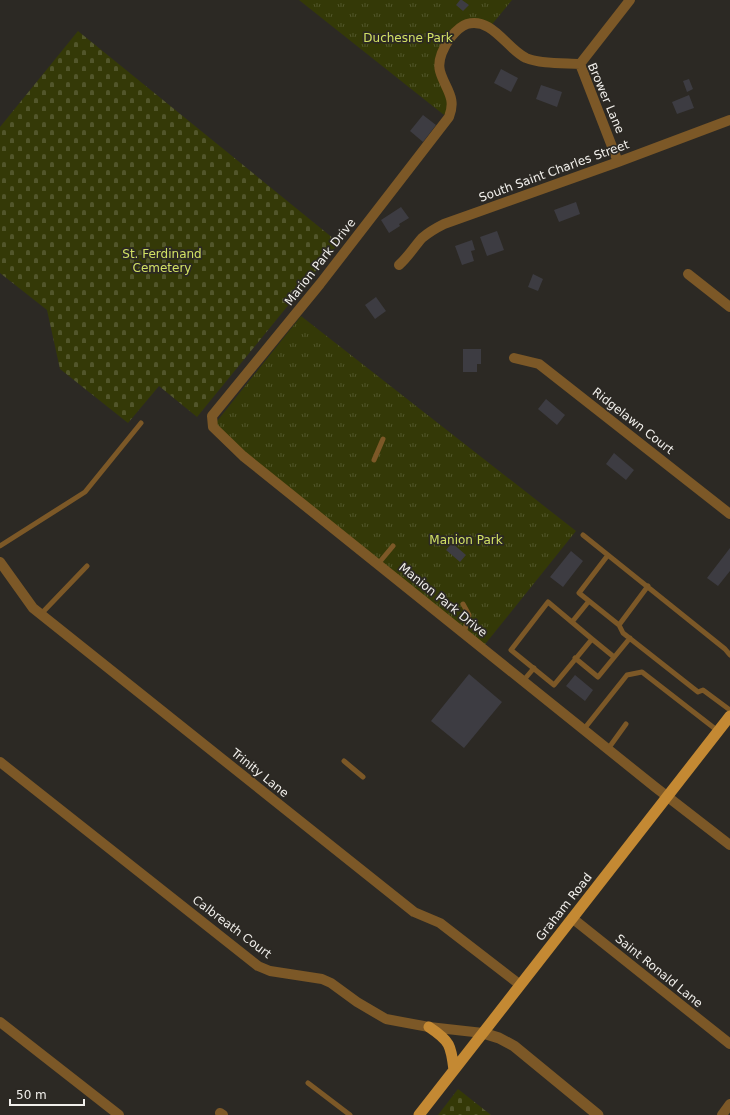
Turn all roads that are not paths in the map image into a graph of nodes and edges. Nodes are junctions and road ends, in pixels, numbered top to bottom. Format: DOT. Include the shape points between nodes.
graph roads {
  1 [pos="630,0"];
  2 [pos="580,64"];
  3 [pos="730,120"];
  4 [pos="445,123"];
  5 [pos="618,162"];
  6 [pos="399,265"];
  7 [pos="688,274"];
  8 [pos="730,307"];
  9 [pos="514,358"];
  10 [pos="212,416"];
  11 [pos="141,422"];
  12 [pos="383,439"];
  13 [pos="374,460"];
  14 [pos="730,514"];
  15 [pos="582,535"];
  16 [pos="0,546"];
  17 [pos="393,546"];
  18 [pos="608,555"];
  19 [pos="0,562"];
  20 [pos="378,564"];
  21 [pos="87,566"];
  22 [pos="648,586"];
  23 [pos="590,601"];
  24 [pos="463,604"];
  25 [pos="41,614"];
  26 [pos="572,622"];
  27 [pos="619,625"];
  28 [pos="464,633"];
  29 [pos="630,638"];
  30 [pos="592,639"];
  31 [pos="730,655"];
  32 [pos="576,658"];
  33 [pos="614,658"];
  34 [pos="534,668"];
  35 [pos="524,681"];
  36 [pos="730,710"];
  37 [pos="730,716"];
  38 [pos="626,724"];
  39 [pos="584,729"];
  40 [pos="718,731"];
  41 [pos="608,749"];
  42 [pos="0,762"];
  43 [pos="344,762"];
  44 [pos="362,777"];
  45 [pos="668,797"];
  46 [pos="730,844"];
  47 [pos="572,918"];
  48 [pos="520,984"];
  49 [pos="0,1022"];
  50 [pos="429,1027"];
  51 [pos="483,1033"];
  52 [pos="730,1044"];
  53 [pos="454,1070"];
  54 [pos="308,1083"];
  55 [pos="730,1104"];
  56 [pos="119,1115"];
  57 [pos="350,1115"];
  58 [pos="418,1115"];
  59 [pos="598,1115"];
  60 [pos="722,1115"];
  1 -- 2 [label="street"];
  2 -- 4 [label="street, Brower Lane" via="526,58 489,28 476,23 466,25 448,40 440,59 440,70 452,103"];
  2 -- 5 [label="street, Brower Lane"];
  3 -- 5 [label="street, South Saint Charles Street"];
  4 -- 10 [label="street, Marion Park Drive" via="320,284"];
  5 -- 6 [label="street, South Saint Charles Street" via="444,224 423,237"];
  7 -- 8 [label="street"];
  9 -- 14 [label="street, Ridgelawn Court" via="539,364"];
  10 -- 20 [label="street, Manion Park Drive" via="213,427 243,456"];
  11 -- 16 [label="lane" via="85,492"];
  12 -- 13 [label="lane"];
  15 -- 18 [label="lane"];
  17 -- 20 [label="lane"];
  18 -- 22 [label="lane"];
  18 -- 23 [label="lane" via="579,593"];
  19 -- 25 [label="street, Trinity Lane" via="33,608"];
  20 -- 28 [label="street, Manion Park Drive"];
  21 -- 25 [label="lane"];
  22 -- 27 [label="lane"];
  22 -- 31 [label="lane"];
  23 -- 26 [label="lane"];
  23 -- 27 [label="lane"];
  24 -- 28 [label="lane" via="469,614"];
  25 -- 48 [label="street, Trinity Lane" via="414,912 440,923"];
  26 -- 30 [label="lane"];
  26 -- 34 [label="lane" via="548,602 511,650"];
  27 -- 29 [label="lane" via="623,633"];
  28 -- 35 [label="street, Manion Park Drive"];
  29 -- 33 [label="lane"];
  29 -- 36 [label="lane" via="698,692 703,690"];
  30 -- 32 [label="lane"];
  30 -- 33 [label="lane"];
  32 -- 33 [label="lane" via="598,677"];
  32 -- 34 [label="lane" via="554,685"];
  34 -- 35 [label="lane"];
  35 -- 39 [label="street, Manion Park Drive"];
  37 -- 40 [label="main road, Graham Road"];
  38 -- 41 [label="lane"];
  39 -- 40 [label="lane" via="627,674 642,672"];
  39 -- 41 [label="street, Manion Park Drive"];
  40 -- 45 [label="main road, Graham Road"];
  41 -- 45 [label="street, Manion Park Drive"];
  42 -- 50 [label="street, Calbreath Court" via="258,966 270,971 322,979 386,1020"];
  43 -- 44 [label="lane"];
  45 -- 46 [label="street, Manion Park Drive"];
  45 -- 47 [label="main road, Graham Road"];
  47 -- 48 [label="main road, Graham Road"];
  47 -- 52 [label="street, Saint Ronald Lane"];
  48 -- 51 [label="main road, Graham Road"];
  49 -- 56 [label="street"];
  50 -- 51 [label="street, Calbreath Court"];
  50 -- 53 [label="main road" via="449,1044"];
  51 -- 53 [label="main road, Graham Road"];
  51 -- 59 [label="street" via="514,1046"];
  53 -- 58 [label="main road, Graham Road"];
  54 -- 57 [label="lane"];
  55 -- 60 [label="street"];
}
